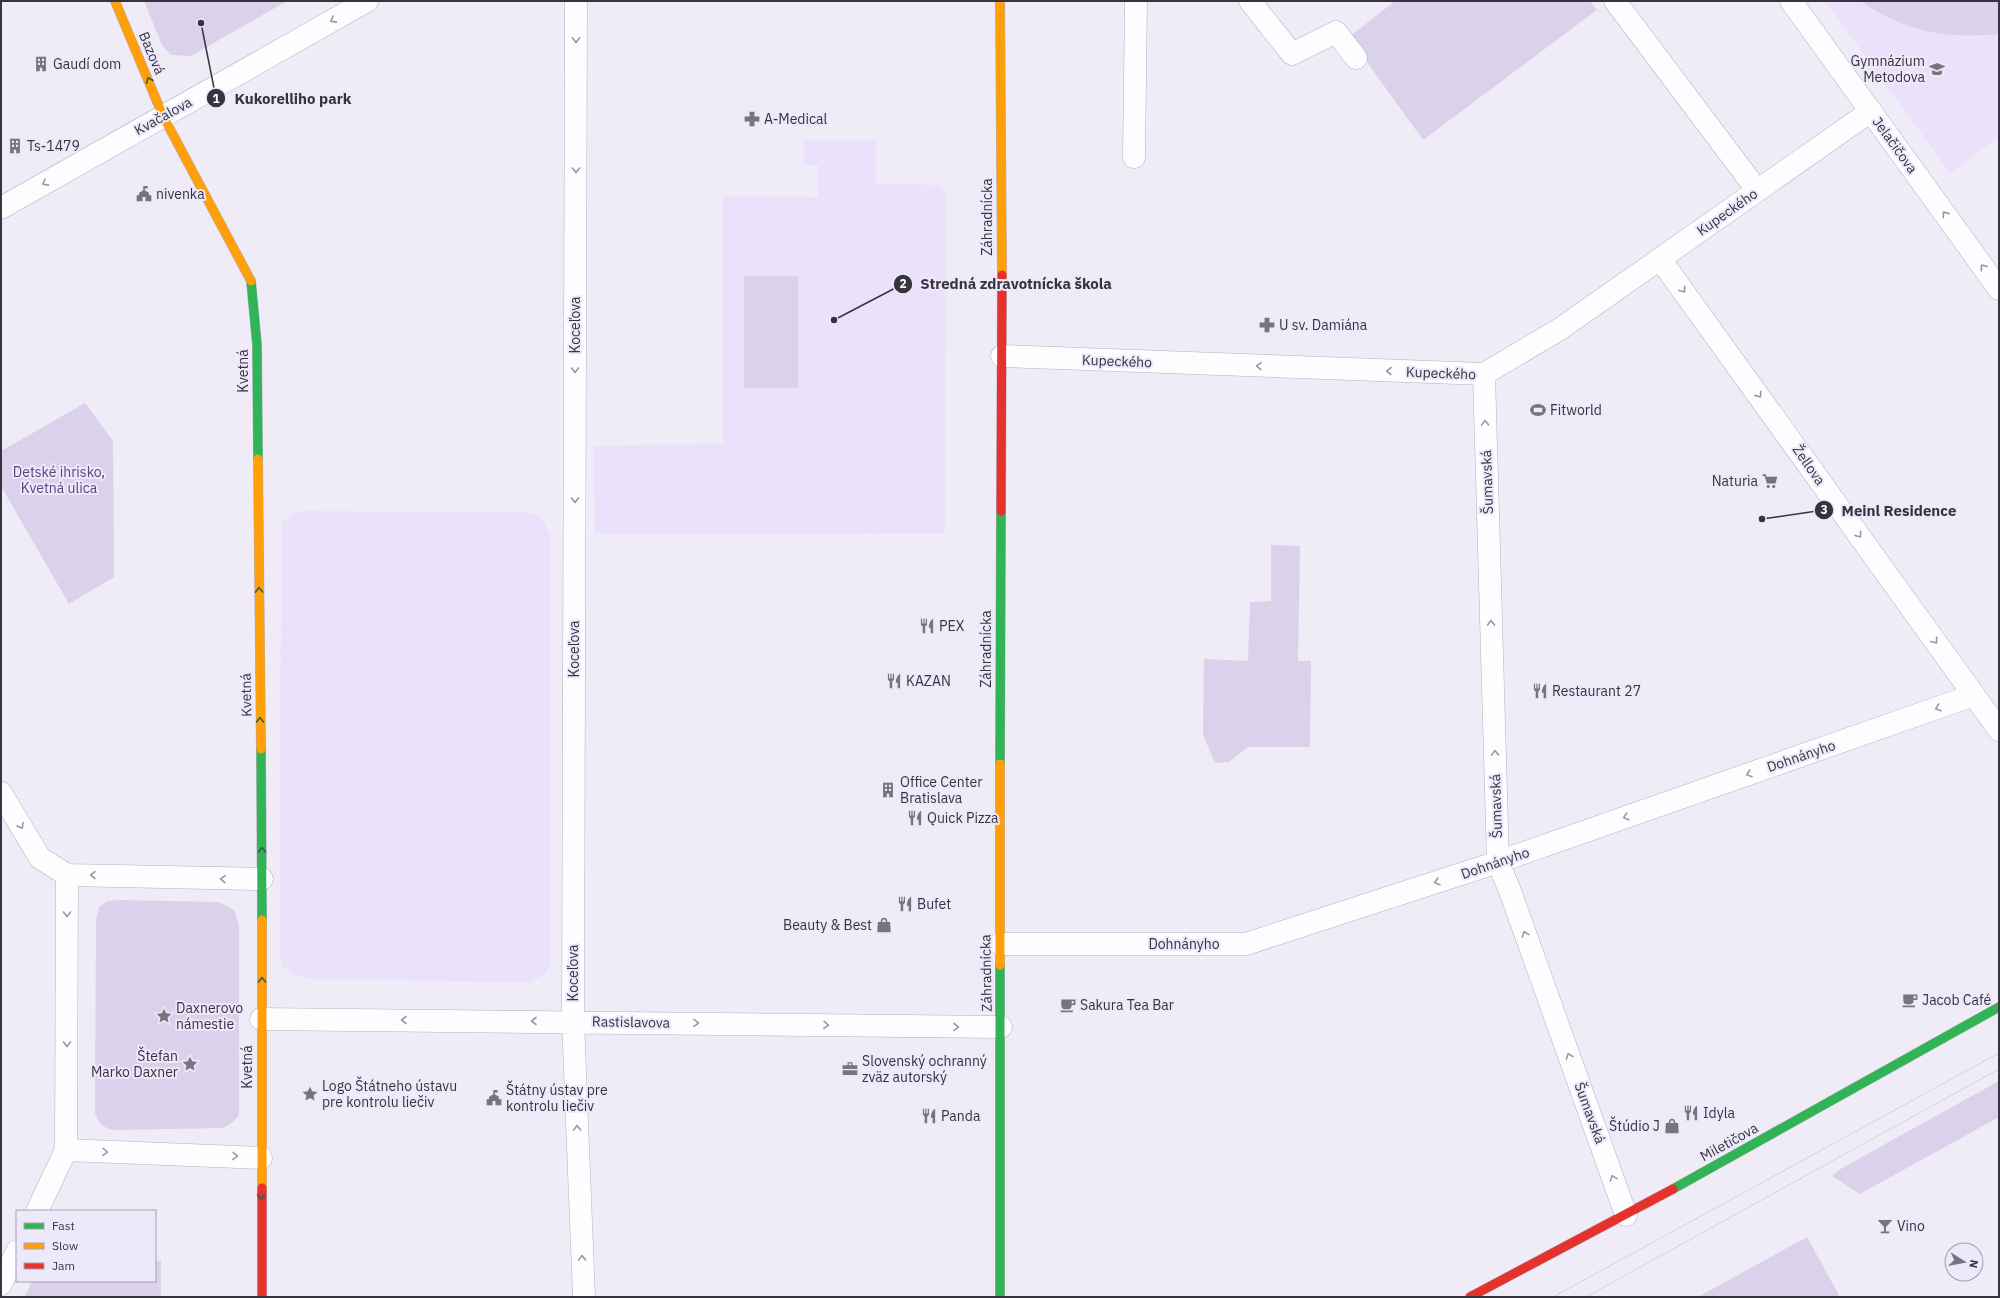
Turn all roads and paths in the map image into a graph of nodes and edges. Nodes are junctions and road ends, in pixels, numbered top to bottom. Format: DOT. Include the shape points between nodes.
graph roads {
  1 [pos="115,1"];
  2 [pos="367,1"];
  3 [pos="576,1"];
  4 [pos="1000,1"];
  5 [pos="1136,1"];
  6 [pos="1250,1"];
  7 [pos="1615,1"];
  8 [pos="1790,1"];
  9 [pos="1356,58"];
  10 [pos="1871,111"];
  11 [pos="163,116"];
  12 [pos="1134,157"];
  13 [pos="1758,190"];
  14 [pos="1,208"];
  15 [pos="1660,259"];
  16 [pos="1999,289"];
  17 [pos="1002,356"];
  18 [pos="1484,374"];
  19 [pos="1974,696"];
  20 [pos="1999,730"];
  21 [pos="1,793"];
  22 [pos="1498,862"];
  23 [pos="67,875"];
  24 [pos="262,880"];
  25 [pos="1000,944"];
  26 [pos="1999,1007"];
  27 [pos="261,1019"];
  28 [pos="573,1021"];
  29 [pos="1001,1028"];
  30 [pos="66,1150"];
  31 [pos="261,1158"];
  32 [pos="37,1210"];
  33 [pos="1626,1215"];
  34 [pos="16,1253"];
  35 [pos="1,1284"];
  36 [pos="262,1297"];
  37 [pos="584,1297"];
  38 [pos="1000,1297"];
  39 [pos="1470,1297"];
  11 -- 1 [label="street, Bazová, one-way"];
  2 -- 11 [label="street, Kvačalova, one-way"];
  3 -- 28 [label="street, Koceľova, one-way"];
  4 -- 17 [label="street, Záhradnícka"];
  5 -- 12 [label="street"];
  6 -- 9 [label="street" via="1292,54 1336,32"];
  7 -- 13 [label="street"];
  8 -- 10 [label="street, Jelačičova"];
  10 -- 13 [label="street, Kupeckého"];
  16 -- 10 [label="street, Jelačičova, one-way"];
  11 -- 14 [label="street, Kvačalova, one-way"];
  24 -- 11 [label="street, Kvetná, one-way" via="257,345 251,280"];
  13 -- 15 [label="street, Kupeckého"];
  15 -- 18 [label="street, Kupeckého" via="1560,329"];
  15 -- 19 [label="street, Žellova, one-way"];
  18 -- 17 [label="street, Kupeckého, one-way"];
  17 -- 25 [label="street, Záhradnícka" via="998,888"];
  22 -- 18 [label="street, Šumavská, one-way"];
  19 -- 20 [label="street, Žellova"];
  19 -- 22 [label="street, Dohnányho, one-way"];
  21 -- 23 [label="street, one-way" via="40,858"];
  22 -- 25 [label="street, Dohnányho, one-way" via="1246,944"];
  33 -- 22 [label="street, Šumavská, one-way"];
  24 -- 23 [label="street, one-way"];
  23 -- 30 [label="street, one-way"];
  27 -- 24 [label="street, Kvetná, one-way"];
  25 -- 29 [label="street, Záhradnícka"];
  26 -- 33 [label="street, Miletičova"];
  28 -- 27 [label="street, Rastislavova, one-way"];
  27 -- 31 [label="street, Kvetná"];
  28 -- 29 [label="street, Rastislavova, one-way"];
  37 -- 28 [label="street, Koceľova, one-way"];
  29 -- 38 [label="street, Záhradnícka"];
  30 -- 31 [label="street, one-way"];
  30 -- 32 [label="street"];
  31 -- 36 [label="street, Kvetná, one-way"];
  33 -- 39 [label="street, Miletičova"];
  34 -- 35 [label="street"];
}
